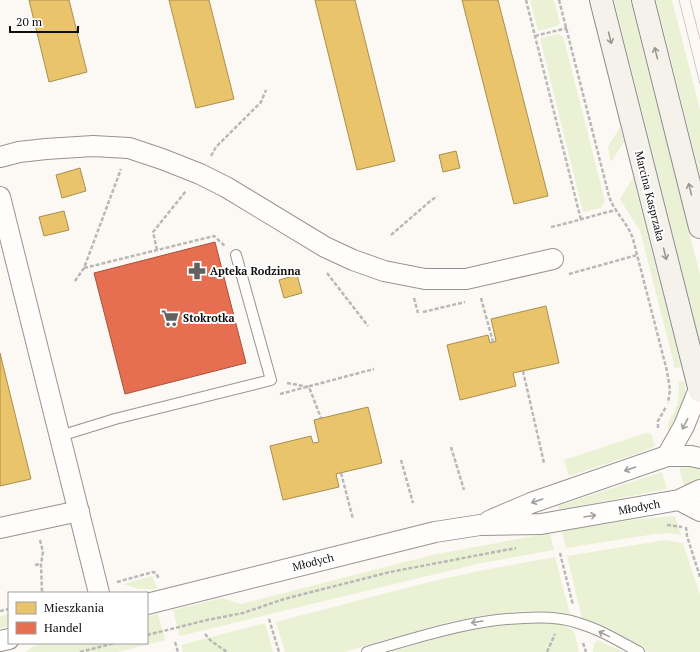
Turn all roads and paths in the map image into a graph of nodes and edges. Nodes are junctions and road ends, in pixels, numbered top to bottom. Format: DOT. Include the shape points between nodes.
graph roads {
  1 [pos="526,0"];
  2 [pos="559,0"];
  3 [pos="601,0"];
  4 [pos="643,0"];
  5 [pos="567,28"];
  6 [pos="535,36"];
  7 [pos="266,90"];
  8 [pos="129,148"];
  9 [pos="0,157"];
  10 [pos="200,174"];
  11 [pos="437,196"];
  12 [pos="0,197"];
  13 [pos="616,210"];
  14 [pos="581,220"];
  15 [pos="700,226"];
  16 [pos="552,227"];
  17 [pos="391,235"];
  18 [pos="157,250"];
  19 [pos="236,255"];
  20 [pos="637,255"];
  21 [pos="553,259"];
  22 [pos="84,268"];
  23 [pos="326,272"];
  24 [pos="75,281"];
  25 [pos="481,298"];
  26 [pos="368,326"];
  27 [pos="493,342"];
  28 [pos="523,371"];
  29 [pos="271,380"];
  30 [pos="700,390"];
  31 [pos="321,418"];
  32 [pos="660,434"];
  33 [pos="60,436"];
  34 [pos="451,447"];
  35 [pos="667,456"];
  36 [pos="700,458"];
  37 [pos="401,460"];
  38 [pos="544,463"];
  39 [pos="341,473"];
  40 [pos="464,490"];
  41 [pos="700,490"];
  42 [pos="679,500"];
  43 [pos="413,503"];
  44 [pos="79,511"];
  45 [pos="353,519"];
  46 [pos="690,520"];
  47 [pos="36,521"];
  48 [pos="480,525"];
  49 [pos="664,525"];
  50 [pos="0,528"];
  51 [pos="522,547"];
  52 [pos="560,553"];
  53 [pos="41,564"];
  54 [pos="35,565"];
  55 [pos="154,572"];
  56 [pos="700,577"];
  57 [pos="118,581"];
  58 [pos="42,592"];
  59 [pos="100,592"];
  60 [pos="571,596"];
  61 [pos="148,604"];
  62 [pos="269,619"];
  63 [pos="205,634"];
  64 [pos="148,635"];
  65 [pos="175,642"];
  66 [pos="111,644"];
  67 [pos="0,646"];
  68 [pos="2,652"];
  69 [pos="80,652"];
  70 [pos="178,652"];
  71 [pos="227,652"];
  72 [pos="279,652"];
  73 [pos="367,652"];
  74 [pos="638,652"];
  1 -- 6 [label="path"];
  2 -- 5 [label="path"];
  3 -- 30 [label="street, Marcina Kasprzaka, one-way"];
  15 -- 4 [label="street, one-way"];
  5 -- 6 [label="path"];
  5 -- 13 [label="path" via="609,196"];
  6 -- 14 [label="path"];
  7 -- 10 [label="path" via="261,102 216,147"];
  8 -- 9 [label="street" via="46,148"];
  8 -- 10 [label="street"];
  8 -- 22 [label="path"];
  10 -- 18 [label="path" via="153,232"];
  10 -- 21 [label="street" via="325,247 384,271 425,279 466,279"];
  11 -- 17 [label="path"];
  12 -- 33 [label="street"];
  13 -- 14 [label="path"];
  13 -- 20 [label="path" via="630,230"];
  14 -- 16 [label="path"];
  18 -- 19 [label="path" via="214,236"];
  18 -- 22 [label="path"];
  19 -- 29 [label="lane"];
  20 -- 21 [label="path" via="567,274"];
  20 -- 32 [label="path" via="670,385 668,403 658,424"];
  22 -- 24 [label="path"];
  23 -- 26 [label="path"];
  25 -- 27 [label="path"];
  28 -- 38 [label="path"];
  29 -- 31 [label="path" via="309,387"];
  29 -- 33 [label="lane" via="115,419"];
  30 -- 35 [label="street, one-way" via="687,421"];
  33 -- 44 [label="street"];
  34 -- 40 [label="path"];
  35 -- 36 [label="street, Młodych"];
  35 -- 48 [label="street, Młodych, one-way" via="531,503"];
  37 -- 43 [label="path"];
  39 -- 45 [label="path"];
  41 -- 42 [label="street, Młodych"];
  42 -- 46 [label="street"];
  48 -- 42 [label="street, Młodych, one-way" via="541,524"];
  44 -- 47 [label="street"];
  44 -- 59 [label="street"];
  46 -- 49 [label="path"];
  46 -- 56 [label="path" via="687,536"];
  47 -- 50 [label="street"];
  47 -- 53 [label="path" via="43,552"];
  48 -- 61 [label="street, Młodych" via="420,535"];
  51 -- 64 [label="path" via="390,572 284,599 243,613"];
  52 -- 60 [label="path"];
  53 -- 54 [label="path"];
  53 -- 58 [label="path"];
  55 -- 57 [label="path"];
  62 -- 72 [label="path"];
  63 -- 71 [label="path"];
  65 -- 70 [label="path"];
  66 -- 69 [label="path"];
  67 -- 68 [label="street"];
  74 -- 73 [label="lane, one-way" via="578,622 543,617 512,618 463,625"];
}
